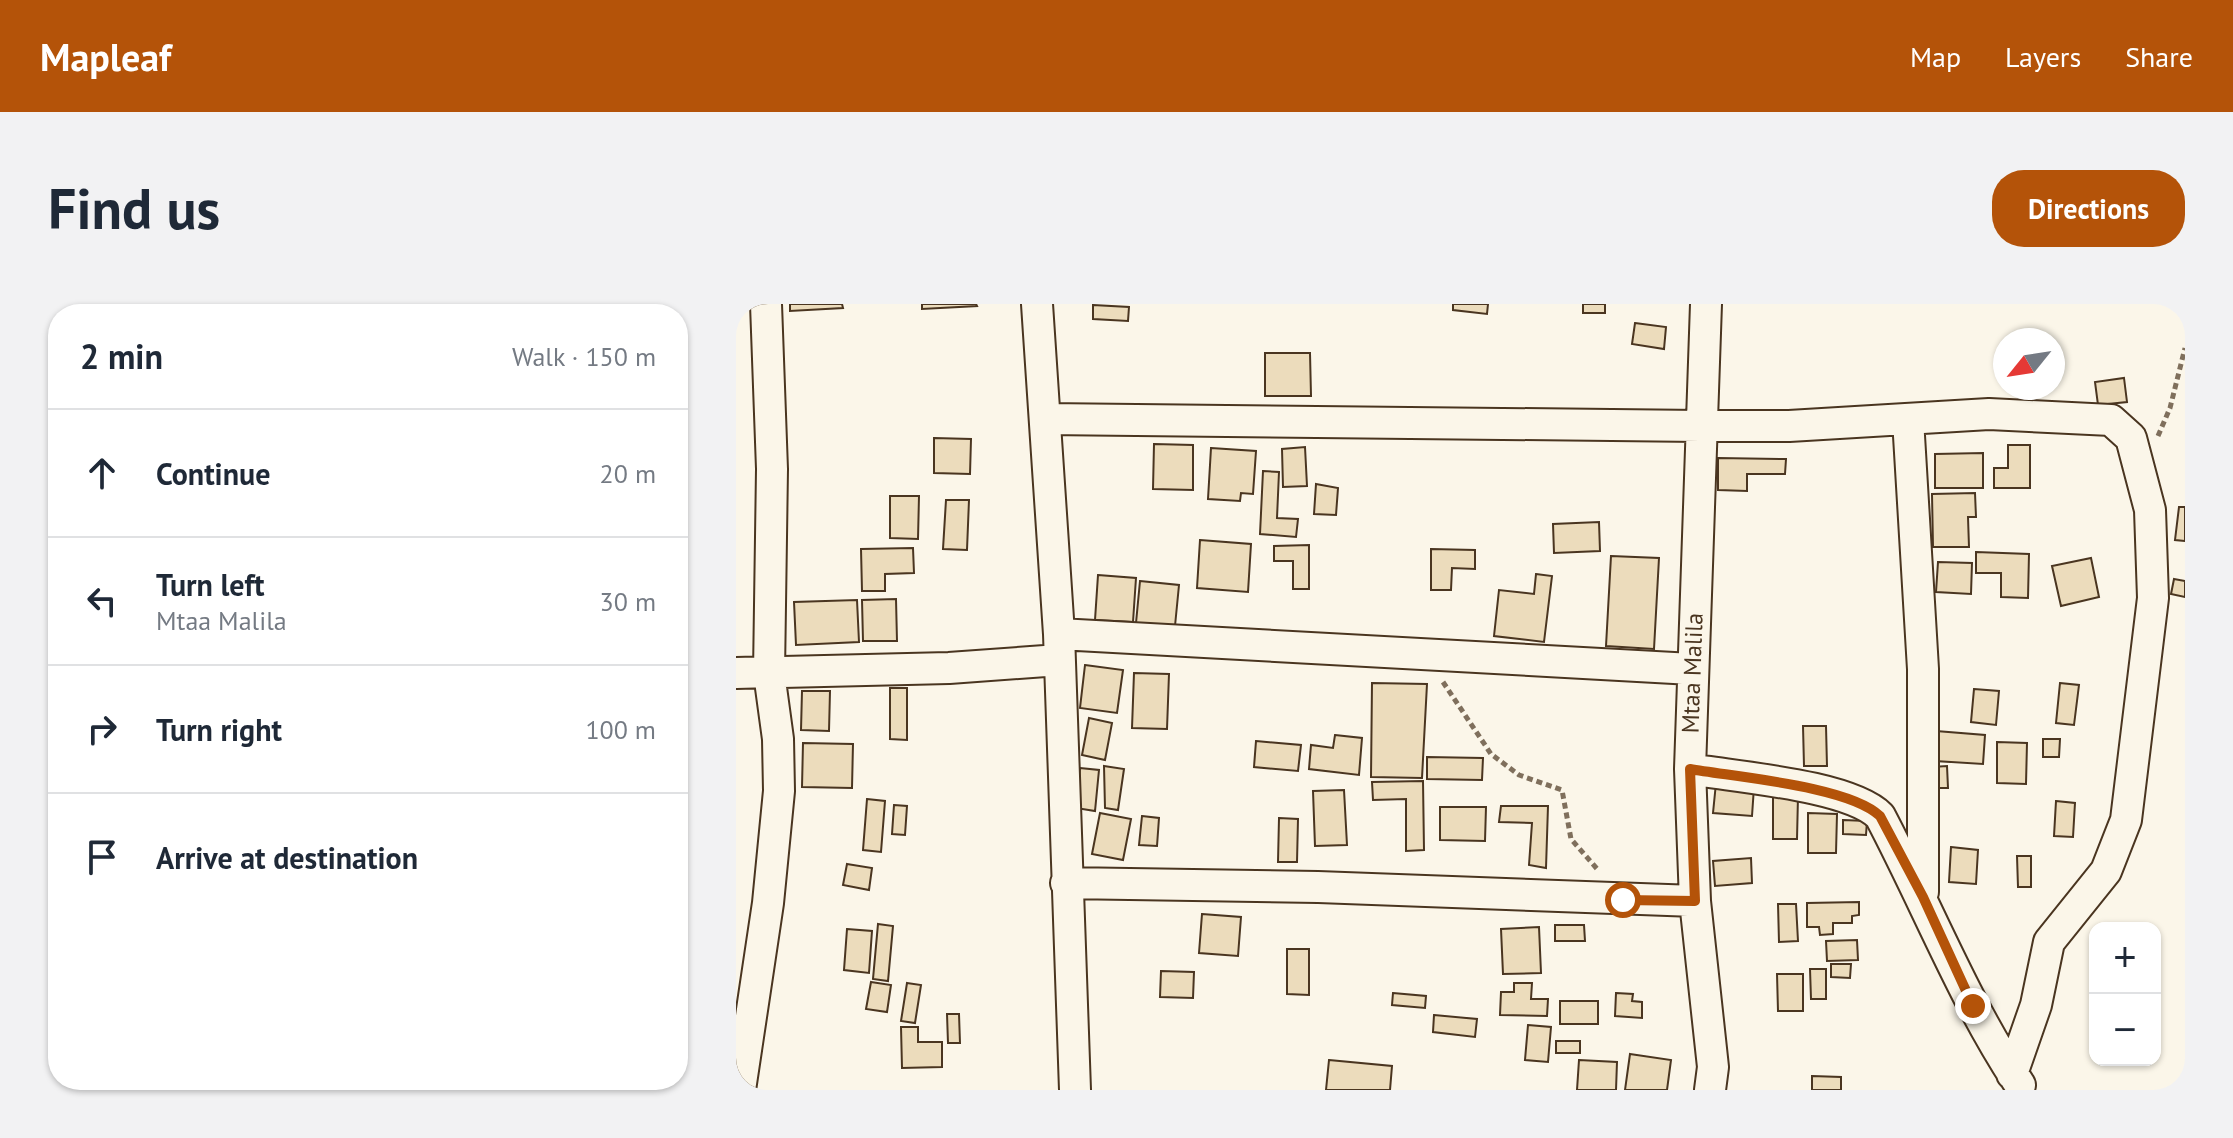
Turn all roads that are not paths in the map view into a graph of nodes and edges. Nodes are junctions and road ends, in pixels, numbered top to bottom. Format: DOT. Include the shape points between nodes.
graph roads {
  1 [pos="766,304"];
  2 [pos="1037,304"];
  3 [pos="1706,304"];
  4 [pos="1046,419"];
  5 [pos="1908,419"];
  6 [pos="1700,426"];
  7 [pos="1059,647"];
  8 [pos="1692,669"];
  9 [pos="736,673"];
  10 [pos="769,673"];
  11 [pos="1690,769"];
  12 [pos="1066,883"];
  13 [pos="1923,897"];
  14 [pos="1695,901"];
  15 [pos="2018,1082"];
  16 [pos="740,1090"];
  17 [pos="1075,1090"];
  18 [pos="1710,1090"];
  1 -- 10 [label="street" via="772,469"];
  2 -- 4 [label="street"];
  3 -- 6 [label="street, Mtaa Malila"];
  4 -- 6 [label="street"];
  4 -- 7 [label="street"];
  5 -- 6 [label="street"];
  5 -- 13 [label="street" via="1923,669"];
  5 -- 15 [label="street" via="1989,414 2111,420 2131,438 2150,510 2153,598 2126,820 2106,871 2049,942"];
  6 -- 8 [label="street, Mtaa Malila"];
  7 -- 8 [label="street" via="1418,655"];
  7 -- 10 [label="street" via="949,668"];
  7 -- 12 [label="street"];
  8 -- 11 [label="street, Mtaa Malila"];
  9 -- 10 [label="street"];
  10 -- 16 [label="street" via="779,791"];
  11 -- 13 [label="street" via="1869,805"];
  11 -- 14 [label="street, Mtaa Malila"];
  12 -- 14 [label="street"];
  12 -- 17 [label="street"];
  13 -- 15 [label="street" via="1973,1006"];
  14 -- 18 [label="street, Mtaa Malila" via="1713,1067"];
}
